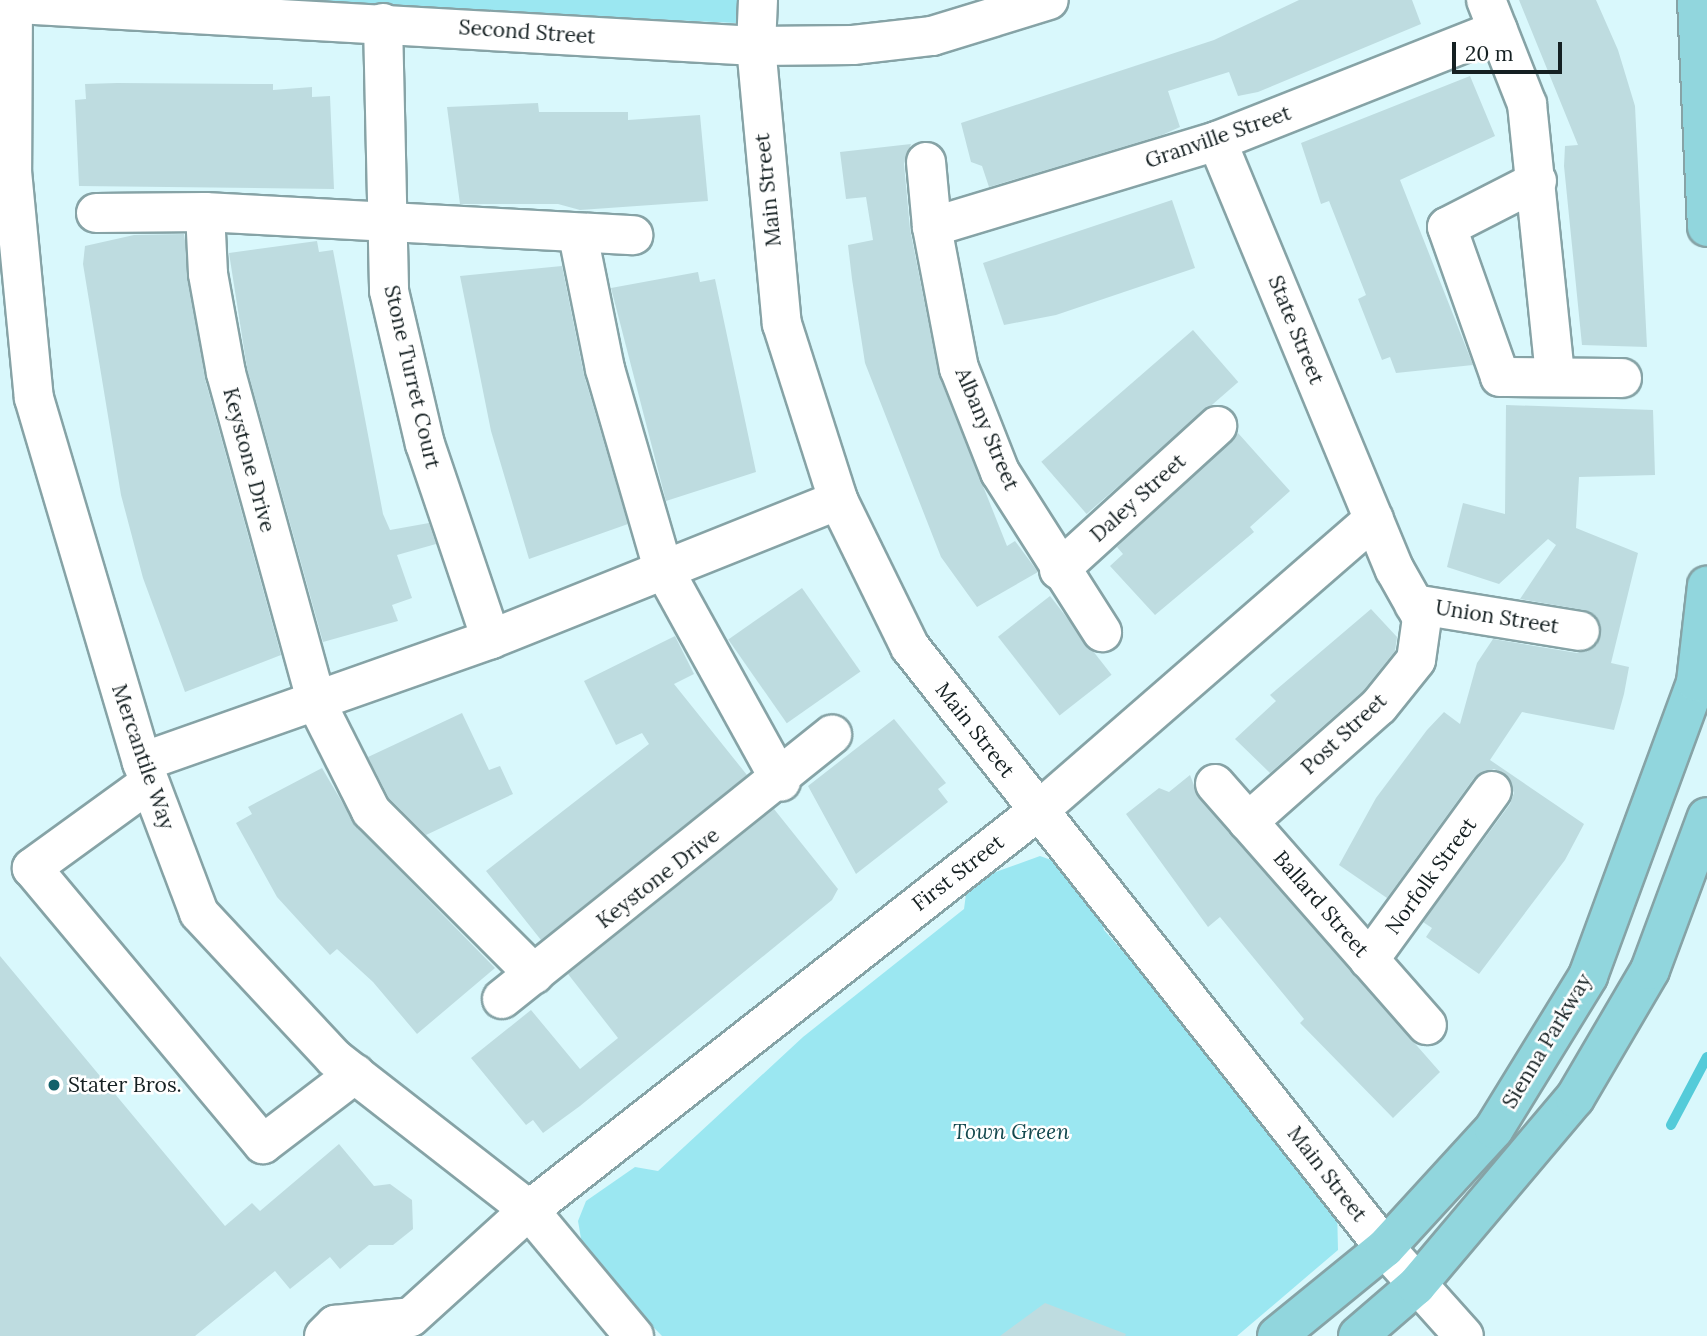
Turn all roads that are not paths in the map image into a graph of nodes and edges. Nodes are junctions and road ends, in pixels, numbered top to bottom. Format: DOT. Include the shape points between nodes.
graph roads {
  1 [pos="758,0"];
  2 [pos="1049,0"];
  3 [pos="1697,0"];
  4 [pos="9,2"];
  5 [pos="1492,15"];
  6 [pos="383,23"];
  7 [pos="755,46"];
  8 [pos="1217,141"];
  9 [pos="926,162"];
  10 [pos="1537,181"];
  11 [pos="205,212"];
  12 [pos="96,213"];
  13 [pos="386,220"];
  14 [pos="932,227"];
  15 [pos="1707,227"];
  16 [pos="578,235"];
  17 [pos="633,235"];
  18 [pos="1555,376"];
  19 [pos="1622,378"];
  20 [pos="1217,426"];
  21 [pos="838,500"];
  22 [pos="1374,519"];
  23 [pos="663,568"];
  24 [pos="1059,570"];
  25 [pos="1707,586"];
  26 [pos="1413,604"];
  27 [pos="1580,631"];
  28 [pos="1102,632"];
  29 [pos="491,639"];
  30 [pos="317,704"];
  31 [pos="832,735"];
  32 [pos="146,772"];
  33 [pos="781,782"];
  34 [pos="1215,784"];
  35 [pos="1492,791"];
  36 [pos="1038,811"];
  37 [pos="1707,817"];
  38 [pos="1248,822"];
  39 [pos="1370,960"];
  40 [pos="534,974"];
  41 [pos="502,999"];
  42 [pos="1427,1025"];
  43 [pos="355,1074"];
  44 [pos="529,1210"];
  45 [pos="1385,1248"];
  46 [pos="1416,1286"];
  47 [pos="413,1326"];
  48 [pos="324,1336"];
  49 [pos="634,1336"];
  50 [pos="1277,1336"];
  51 [pos="1358,1336"];
  52 [pos="1464,1336"];
  1 -- 7 [label="street, Main Street"];
  2 -- 7 [label="street, Second Street" via="932,36 853,45"];
  3 -- 15 [label="main road"];
  4 -- 6 [label="street, Second Street"];
  4 -- 32 [label="street, Mercantile Way" via="12,171 34,398"];
  5 -- 8 [label="street, Granville Street"];
  5 -- 10 [label="street" via="1527,104"];
  6 -- 7 [label="street, Second Street"];
  6 -- 13 [label="street, Stone Turret Court"];
  7 -- 21 [label="street, Main Street" via="782,324"];
  8 -- 14 [label="street, Granville Street"];
  8 -- 22 [label="street, State Street"];
  9 -- 14 [label="street, Albany Street"];
  10 -- 18 [label="street"];
  10 -- 18 [label="street" via="1447,227 1500,377"];
  11 -- 12 [label="street"];
  11 -- 13 [label="street"];
  11 -- 30 [label="street, Keystone Drive" via="208,274 226,373"];
  13 -- 16 [label="street"];
  13 -- 29 [label="street, Stone Turret Court" via="389,291 425,444"];
  14 -- 24 [label="street, Albany Street" via="959,368 1000,472"];
  16 -- 17 [label="street"];
  16 -- 23 [label="street" via="605,369"];
  18 -- 19 [label="street"];
  20 -- 24 [label="street, Daley Street"];
  21 -- 23 [label="street"];
  21 -- 36 [label="street, Main Street" via="910,647"];
  22 -- 26 [label="street, Post Street"];
  22 -- 36 [label="street, First Street"];
  23 -- 29 [label="street"];
  23 -- 33 [label="street"];
  24 -- 28 [label="street, Albany Street"];
  25 -- 45 [label="main road, Sienna Parkway" via="1696,681 1588,976 1494,1129"];
  26 -- 27 [label="street, Union Street"];
  26 -- 38 [label="street, Post Street" via="1422,618 1416,660 1379,706"];
  29 -- 30 [label="street"];
  30 -- 32 [label="street"];
  30 -- 40 [label="street, Keystone Drive" via="371,811"];
  31 -- 33 [label="street, Keystone Drive"];
  32 -- 43 [label="street, Mercantile Way" via="200,913"];
  32 -- 43 [label="street" via="32,868 262,1144"];
  33 -- 40 [label="street, Keystone Drive"];
  34 -- 38 [label="street, Ballard Street"];
  35 -- 39 [label="street, Norfolk Street"];
  36 -- 44 [label="street, First Street"];
  36 -- 45 [label="street, Main Street"];
  37 -- 46 [label="main road" via="1650,970 1575,1098"];
  38 -- 39 [label="street, Ballard Street"];
  39 -- 42 [label="street, Ballard Street"];
  40 -- 41 [label="street, Keystone Drive"];
  43 -- 44 [label="street, Mercantile Way"];
  44 -- 47 [label="street, First Street"];
  44 -- 49 [label="street, Mercantile Way"];
  45 -- 46 [label="street, Main Street"];
  45 -- 50 [label="main road, Sienna Parkway"];
  46 -- 51 [label="main road"];
  46 -- 52 [label="street, Main Street"];
  47 -- 48 [label="street" via="335,1325"];
}
